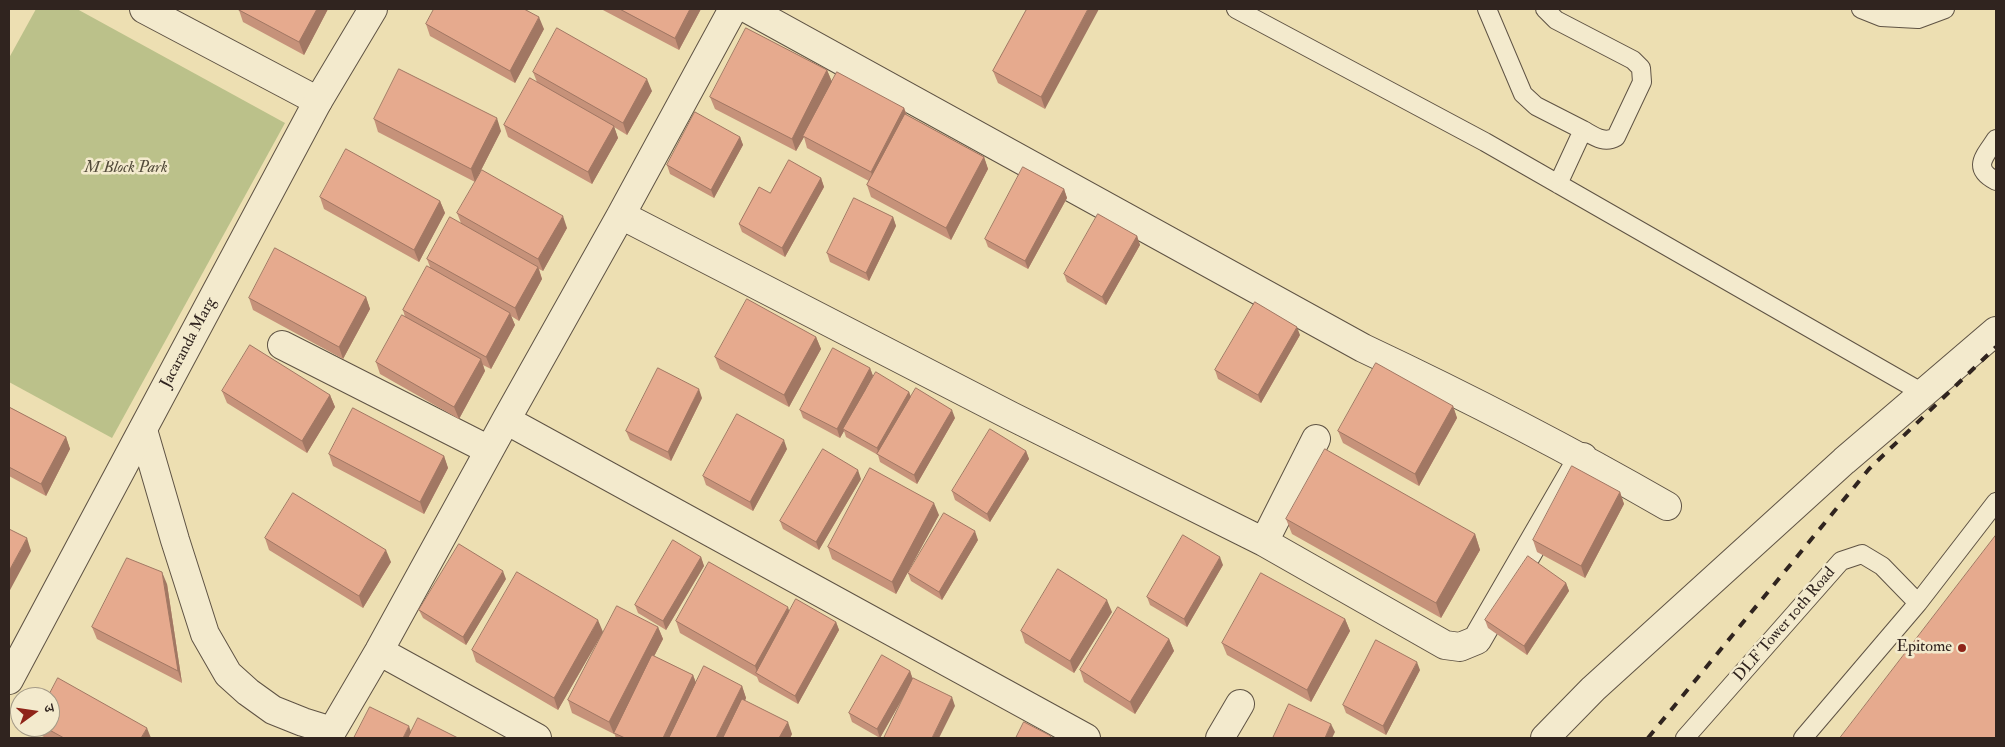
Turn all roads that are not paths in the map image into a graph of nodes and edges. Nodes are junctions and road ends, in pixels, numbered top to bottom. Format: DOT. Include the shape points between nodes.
graph roads {
  1 [pos="144,9"];
  2 [pos="373,9"];
  3 [pos="733,9"];
  4 [pos="748,9"];
  5 [pos="1236,9"];
  6 [pos="1486,9"];
  7 [pos="1545,9"];
  8 [pos="1861,9"];
  9 [pos="1945,9"];
  10 [pos="318,101"];
  11 [pos="1583,130"];
  12 [pos="1996,139"];
  13 [pos="1996,181"];
  14 [pos="1558,184"];
  15 [pos="622,215"];
  16 [pos="1996,331"];
  17 [pos="282,345"];
  18 [pos="1923,393"];
  19 [pos="506,420"];
  20 [pos="143,430"];
  21 [pos="1316,439"];
  22 [pos="489,450"];
  23 [pos="1583,458"];
  24 [pos="1996,502"];
  25 [pos="1667,506"];
  26 [pos="1264,542"];
  27 [pos="1918,603"];
  28 [pos="379,651"];
  29 [pos="9,680"];
  30 [pos="1240,704"];
  31 [pos="330,735"];
  32 [pos="538,738"];
  33 [pos="1086,738"];
  34 [pos="1220,738"];
  35 [pos="1545,738"];
  36 [pos="1686,738"];
  37 [pos="1803,738"];
  1 -- 10 [label="street"];
  2 -- 10 [label="street, Jacaranda Marg"];
  3 -- 15 [label="street"];
  4 -- 23 [label="street" via="1363,348"];
  5 -- 14 [label="lane"];
  6 -- 11 [label="lane" via="1523,94 1536,106"];
  7 -- 11 [label="lane" via="1556,20 1633,60 1641,68 1642,82 1616,137 1610,141 1602,140"];
  8 -- 9 [label="lane" via="1881,17 1918,18"];
  10 -- 20 [label="street, Jacaranda Marg"];
  11 -- 14 [label="lane"];
  12 -- 13 [label="lane" via="1982,162 1982,170"];
  14 -- 18 [label="lane"];
  15 -- 19 [label="street"];
  15 -- 26 [label="street" via="1010,416"];
  16 -- 18 [label="street"];
  17 -- 22 [label="street"];
  18 -- 35 [label="street" via="1608,676"];
  19 -- 22 [label="street"];
  19 -- 33 [label="street"];
  20 -- 29 [label="street, Jacaranda Marg"];
  20 -- 31 [label="street" via="205,634 228,674 274,710"];
  21 -- 26 [label="street"];
  22 -- 28 [label="street"];
  23 -- 25 [label="street"];
  23 -- 26 [label="street" via="1477,640 1460,647 1445,645"];
  24 -- 27 [label="lane"];
  27 -- 36 [label="lane, DLF Tower 10th Road" via="1882,566 1862,554 1841,561"];
  27 -- 37 [label="lane"];
  28 -- 31 [label="street"];
  28 -- 32 [label="street"];
  30 -- 34 [label="street"];
}
